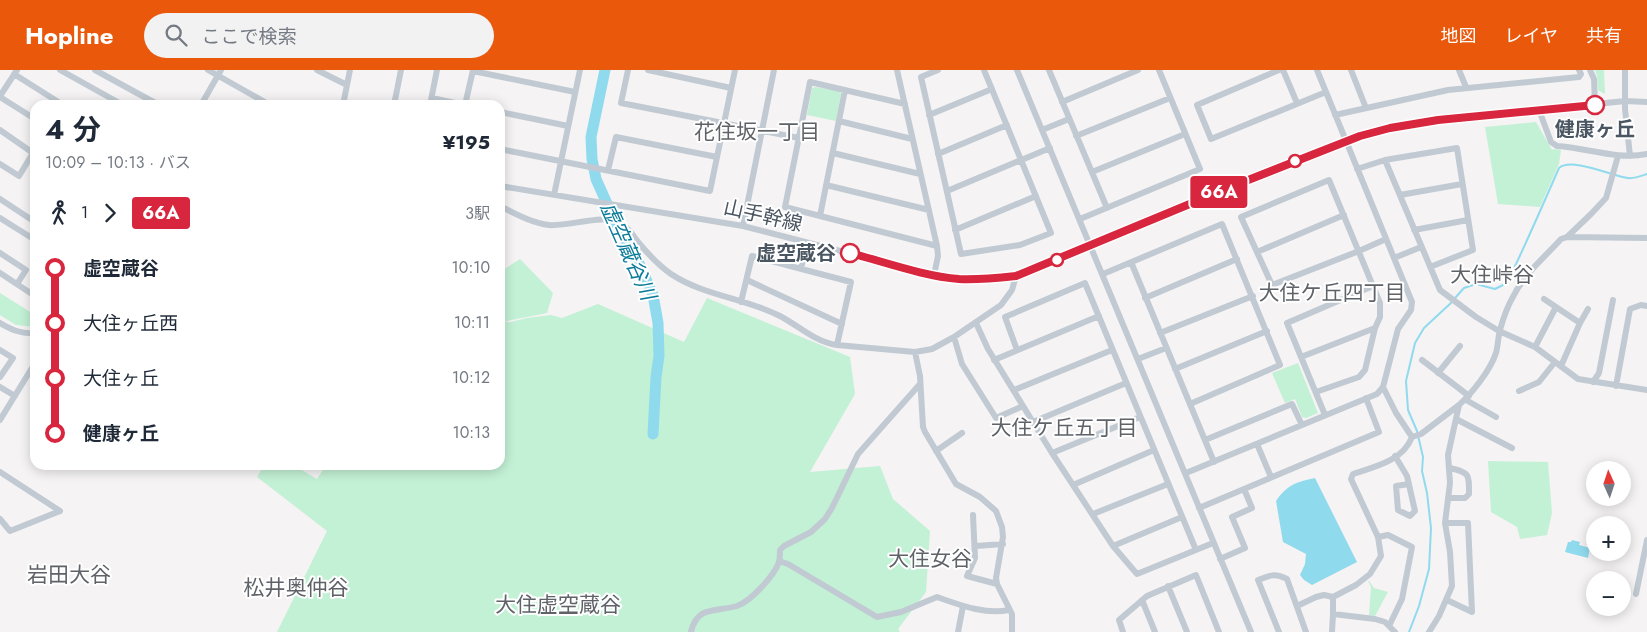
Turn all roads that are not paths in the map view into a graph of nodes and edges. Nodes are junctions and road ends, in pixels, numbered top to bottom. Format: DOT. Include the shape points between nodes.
graph roads {
  1 [pos="60,70"];
  2 [pos="95,70"];
  3 [pos="208,70"];
  4 [pos="317,70"];
  5 [pos="350,70"];
  6 [pos="401,70"];
  7 [pos="437,70"];
  8 [pos="473,70"];
  9 [pos="580,70"];
  10 [pos="628,70"];
  11 [pos="648,70"];
  12 [pos="734,70"];
  13 [pos="774,70"];
  14 [pos="897,70"];
  15 [pos="938,70"];
  16 [pos="984,70"];
  17 [pos="1017,70"];
  18 [pos="1049,70"];
  19 [pos="1138,70"];
  20 [pos="1159,70"];
  21 [pos="1279,70"];
  22 [pos="1283,70"];
  23 [pos="1317,70"];
  24 [pos="1354,70"];
  25 [pos="1460,70"];
  26 [pos="1579,70"];
  27 [pos="1590,70"];
  28 [pos="1624,70"];
  29 [pos="15,72"];
  30 [pos="219,73"];
  31 [pos="347,85"];
  32 [pos="1466,87"];
  33 [pos="731,88"];
  34 [pos="992,89"];
  35 [pos="845,90"];
  36 [pos="575,92"];
  37 [pos="1326,92"];
  38 [pos="0,96"];
  39 [pos="1170,98"];
  40 [pos="56,100"];
  41 [pos="114,100"];
  42 [pos="150,100"];
  43 [pos="204,100"];
  44 [pos="262,100"];
  45 [pos="344,100"];
  46 [pos="395,100"];
  47 [pos="431,100"];
  48 [pos="466,100"];
  49 [pos="1625,101"];
  50 [pos="1062,102"];
  51 [pos="1647,102"];
  52 [pos="905,104"];
  53 [pos="1297,104"];
  54 [pos="1595,105"];
  55 [pos="1366,108"];
  56 [pos="1539,110"];
  57 [pos="505,113"];
  58 [pos="1335,114"];
  59 [pos="30,116"];
  60 [pos="929,116"];
  61 [pos="1069,119"];
  62 [pos="839,121"];
  63 [pos="724,123"];
  64 [pos="1007,125"];
  65 [pos="568,126"];
  66 [pos="0,130"];
  67 [pos="763,130"];
  68 [pos="1042,130"];
  69 [pos="1185,134"];
  70 [pos="1076,136"];
  71 [pos="799,138"];
  72 [pos="912,139"];
  73 [pos="1346,141"];
  74 [pos="1050,148"];
  75 [pos="505,150"];
  76 [pos="30,151"];
  77 [pos="833,153"];
  78 [pos="938,154"];
  79 [pos="1647,154"];
  80 [pos="1618,156"];
  81 [pos="1630,156"];
  82 [pos="717,157"];
  83 [pos="30,158"];
  84 [pos="1022,160"];
  85 [pos="1385,160"];
  86 [pos="561,161"];
  87 [pos="0,164"];
  88 [pos="1357,169"];
  89 [pos="608,170"];
  90 [pos="1092,172"];
  91 [pos="920,174"];
  92 [pos="1462,184"];
  93 [pos="826,185"];
  94 [pos="505,187"];
  95 [pos="947,191"];
  96 [pos="554,195"];
  97 [pos="1400,195"];
  98 [pos="1036,196"];
  99 [pos="0,200"];
  100 [pos="505,208"];
  101 [pos="1107,208"];
  102 [pos="929,210"];
  103 [pos="1344,215"];
  104 [pos="820,216"];
  105 [pos="0,218"];
  106 [pos="30,219"];
  107 [pos="1080,219"];
  108 [pos="1468,220"];
  109 [pos="743,226"];
  110 [pos="956,230"];
  111 [pos="1414,230"];
  112 [pos="1567,236"];
  113 [pos="30,237"];
  114 [pos="1647,238"];
  115 [pos="1386,239"];
  116 [pos="808,243"];
  117 [pos="937,246"];
  118 [pos="1090,246"];
  119 [pos="1421,247"];
  120 [pos="1359,251"];
  121 [pos="1257,252"];
  122 [pos="0,253"];
  123 [pos="1394,258"];
  124 [pos="1237,259"];
  125 [pos="1131,262"];
  126 [pos="1430,267"];
  127 [pos="800,268"];
  128 [pos="0,273"];
  129 [pos="1103,274"];
  130 [pos="934,275"];
  131 [pos="1016,276"];
  132 [pos="747,280"];
  133 [pos="17,284"];
  134 [pos="1374,286"];
  135 [pos="30,293"];
  136 [pos="1253,296"];
  137 [pos="1146,298"];
  138 [pos="1544,299"];
  139 [pos="1613,300"];
  140 [pos="741,302"];
  141 [pos="1647,306"];
  142 [pos="1556,307"];
  143 [pos="1588,309"];
  144 [pos="1098,316"];
  145 [pos="1580,322"];
  146 [pos="0,323"];
  147 [pos="976,323"];
  148 [pos="842,324"];
  149 [pos="1375,328"];
  150 [pos="1267,331"];
  151 [pos="1500,331"];
  152 [pos="30,333"];
  153 [pos="1160,334"];
  154 [pos="954,337"];
  155 [pos="837,345"];
  156 [pos="1460,346"];
  157 [pos="1535,347"];
  158 [pos="1166,348"];
  159 [pos="0,350"];
  160 [pos="1017,350"];
  161 [pos="1112,350"];
  162 [pos="915,352"];
  163 [pos="1301,357"];
  164 [pos="1138,359"];
  165 [pos="994,360"];
  166 [pos="1422,360"];
  167 [pos="1558,364"];
  168 [pos="1175,369"];
  169 [pos="30,371"];
  170 [pos="1438,374"];
  171 [pos="0,377"];
  172 [pos="1593,382"];
  173 [pos="1126,383"];
  174 [pos="920,384"];
  175 [pos="1616,386"];
  176 [pos="0,387"];
  177 [pos="1383,387"];
  178 [pos="1647,389"];
  179 [pos="1014,390"];
  180 [pos="1519,391"];
  181 [pos="1316,392"];
  182 [pos="15,396"];
  183 [pos="1366,398"];
  184 [pos="1467,398"];
  185 [pos="1190,404"];
  186 [pos="1024,406"];
  187 [pos="1459,406"];
  188 [pos="1325,415"];
  189 [pos="1140,417"];
  190 [pos="1496,417"];
  191 [pos="1456,419"];
  192 [pos="0,420"];
  193 [pos="1033,422"];
  194 [pos="1302,425"];
  195 [pos="962,434"];
  196 [pos="1416,436"];
  197 [pos="1205,440"];
  198 [pos="1256,444"];
  199 [pos="1512,448"];
  200 [pos="1154,450"];
  201 [pos="936,451"];
  202 [pos="1052,453"];
  203 [pos="1396,456"];
  204 [pos="1214,462"];
  205 [pos="1450,468"];
  206 [pos="0,472"];
  207 [pos="1186,473"];
  208 [pos="1271,477"];
  209 [pos="1073,484"];
  210 [pos="1168,484"];
  211 [pos="1409,484"];
  212 [pos="1244,489"];
  213 [pos="1448,498"];
  214 [pos="1199,508"];
  215 [pos="1093,514"];
  216 [pos="973,515"];
  217 [pos="1182,517"];
  218 [pos="0,520"];
  219 [pos="1444,523"];
  220 [pos="1378,537"];
  221 [pos="1647,540"];
  222 [pos="1213,543"];
  223 [pos="1003,544"];
  224 [pos="976,546"];
  225 [pos="1113,546"];
  226 [pos="1196,550"];
  227 [pos="1220,559"];
  228 [pos="779,561"];
  229 [pos="997,584"];
  230 [pos="1168,586"];
  231 [pos="1636,594"];
  232 [pos="1333,597"];
  233 [pos="1142,600"];
  234 [pos="1447,600"];
  235 [pos="963,606"];
  236 [pos="1297,606"];
  237 [pos="1009,610"];
  238 [pos="1333,614"];
  239 [pos="1389,626"];
  240 [pos="691,632"];
  241 [pos="958,632"];
  242 [pos="1012,632"];
  243 [pos="1123,632"];
  244 [pos="1155,632"];
  245 [pos="1187,632"];
  246 [pos="1219,632"];
  247 [pos="1251,632"];
  248 [pos="1279,632"];
  249 [pos="1306,632"];
  250 [pos="1332,632"];
  251 [pos="1395,632"];
  252 [pos="1429,632"];
  1 -- 41 [label="street"];
  2 -- 42 [label="street"];
  3 -- 30 [label="street"];
  4 -- 31 [label="street"];
  5 -- 31 [label="street"];
  6 -- 46 [label="street"];
  7 -- 47 [label="street"];
  8 -- 36 [label="street"];
  8 -- 48 [label="street"];
  9 -- 36 [label="street"];
  10 -- 63 [label="street" via="621,103"];
  11 -- 33 [label="street"];
  12 -- 33 [label="street"];
  13 -- 67 [label="street"];
  14 -- 52 [label="street"];
  15 -- 60 [label="street" via="921,77"];
  16 -- 34 [label="street"];
  17 -- 68 [label="street"];
  18 -- 50 [label="street"];
  19 -- 50 [label="street"];
  20 -- 39 [label="street"];
  21 -- 53 [label="street" via="1197,105 1211,140"];
  22 -- 53 [label="street"];
  23 -- 37 [label="street"];
  24 -- 55 [label="street"];
  25 -- 32 [label="street"];
  26 -- 32 [label="street" via="1579,77"];
  27 -- 54 [label="street" via="1594,79"];
  28 -- 49 [label="street"];
  29 -- 38 [label="street"];
  29 -- 40 [label="street"];
  30 -- 43 [label="street"];
  30 -- 44 [label="street"];
  31 -- 45 [label="street"];
  32 -- 55 [label="street"];
  33 -- 63 [label="street"];
  34 -- 60 [label="street"];
  34 -- 64 [label="street"];
  35 -- 52 [label="street"];
  35 -- 62 [label="street"];
  35 -- 71 [label="street" via="810,82"];
  36 -- 65 [label="street"];
  37 -- 53 [label="street"];
  37 -- 58 [label="street"];
  38 -- 59 [label="street"];
  39 -- 69 [label="street"];
  39 -- 70 [label="street"];
  49 -- 51 [label="street, 山手幹線"];
  49 -- 54 [label="street, 山手幹線"];
  49 -- 81 [label="street"];
  50 -- 61 [label="street"];
  52 -- 72 [label="street"];
  54 -- 56 [label="street, 山手幹線"];
  55 -- 58 [label="street"];
  56 -- 73 [label="street, 山手幹線" via="1438,120 1390,128"];
  56 -- 80 [label="street" via="1551,142 1557,146"];
  57 -- 65 [label="street"];
  58 -- 73 [label="street"];
  60 -- 78 [label="street"];
  61 -- 68 [label="street"];
  61 -- 70 [label="street"];
  62 -- 72 [label="street"];
  62 -- 77 [label="street"];
  63 -- 67 [label="street"];
  63 -- 82 [label="street"];
  64 -- 78 [label="street"];
  64 -- 84 [label="street"];
  65 -- 86 [label="street"];
  66 -- 76 [label="street"];
  67 -- 71 [label="street"];
  67 -- 109 [label="street"];
  68 -- 74 [label="street"];
  69 -- 90 [label="street"];
  69 -- 101 [label="street" via="1200,170"];
  70 -- 90 [label="street"];
  71 -- 104 [label="street" via="784,208"];
  72 -- 91 [label="street"];
  73 -- 88 [label="street"];
  73 -- 118 [label="street, 山手幹線"];
  74 -- 84 [label="street"];
  74 -- 107 [label="street"];
  75 -- 86 [label="street"];
  77 -- 91 [label="street"];
  77 -- 93 [label="street"];
  78 -- 95 [label="street"];
  79 -- 81 [label="street"];
  80 -- 81 [label="street"];
  80 -- 112 [label="street" via="1606,198"];
  82 -- 89 [label="street" via="616,137"];
  82 -- 89 [label="street" via="710,192"];
  83 -- 87 [label="street" via="19,176"];
  84 -- 95 [label="street"];
  84 -- 98 [label="street"];
  85 -- 88 [label="street"];
  85 -- 92 [label="street" via="1457,148"];
  85 -- 97 [label="street"];
  86 -- 89 [label="street"];
  86 -- 96 [label="street"];
  88 -- 115 [label="street"];
  90 -- 101 [label="street"];
  91 -- 102 [label="street"];
  92 -- 97 [label="street"];
  92 -- 108 [label="street"];
  93 -- 102 [label="street"];
  93 -- 104 [label="street"];
  94 -- 96 [label="street, 山手幹線"];
  95 -- 110 [label="street"];
  96 -- 109 [label="street, 山手幹線"];
  97 -- 111 [label="street"];
  98 -- 110 [label="street"];
  98 -- 110 [label="street" via="1051,232 1020,245 961,254"];
  99 -- 106 [label="street"];
  100 -- 140 [label="street" via="551,225 619,221 654,260 672,274 696,287"];
  101 -- 107 [label="street"];
  102 -- 117 [label="street"];
  103 -- 120 [label="street"];
  103 -- 121 [label="street"];
  103 -- 121 [label="street" via="1328,180 1241,216"];
  104 -- 117 [label="street"];
  105 -- 113 [label="street"];
  107 -- 118 [label="street"];
  108 -- 111 [label="street"];
  108 -- 126 [label="street" via="1473,250"];
  109 -- 116 [label="street, 山手幹線"];
  111 -- 119 [label="street"];
  112 -- 114 [label="street"];
  112 -- 151 [label="street" via="1523,280 1513,296"];
  115 -- 120 [label="street"];
  115 -- 123 [label="street"];
  116 -- 127 [label="street"];
  116 -- 130 [label="street, 山手幹線"];
  117 -- 130 [label="street"];
  118 -- 129 [label="street"];
  118 -- 131 [label="street, 山手幹線"];
  119 -- 123 [label="street"];
  119 -- 126 [label="street"];
  120 -- 121 [label="street" via="1272,286"];
  120 -- 134 [label="street"];
  122 -- 133 [label="street" via="26,270"];
  123 -- 177 [label="street" via="1412,302 1411,310 1398,329"];
  124 -- 125 [label="street" via="1222,224"];
  124 -- 136 [label="street"];
  124 -- 137 [label="street"];
  125 -- 129 [label="street"];
  125 -- 137 [label="street"];
  126 -- 151 [label="street" via="1440,290"];
  127 -- 132 [label="street" via="752,256"];
  127 -- 148 [label="street" via="851,282"];
  128 -- 133 [label="street"];
  129 -- 164 [label="street"];
  130 -- 131 [label="street, 山手幹線" via="981,280"];
  131 -- 147 [label="street" via="1008,297"];
  132 -- 140 [label="street"];
  132 -- 148 [label="street"];
  133 -- 135 [label="street"];
  134 -- 149 [label="street" via="1380,303 1380,316"];
  134 -- 163 [label="street" via="1287,323"];
  136 -- 150 [label="street"];
  136 -- 153 [label="street"];
  137 -- 153 [label="street"];
  138 -- 142 [label="street"];
  139 -- 172 [label="street" via="1600,373"];
  140 -- 155 [label="street" via="779,316 827,344"];
  141 -- 175 [label="street" via="1630,309"];
  142 -- 145 [label="street"];
  142 -- 157 [label="street"];
  143 -- 145 [label="street"];
  144 -- 160 [label="street"];
  144 -- 160 [label="street" via="1084,283 1004,317"];
  144 -- 161 [label="street"];
  145 -- 167 [label="street"];
  146 -- 152 [label="street" via="12,330"];
  147 -- 154 [label="street"];
  147 -- 165 [label="street"];
  148 -- 155 [label="street"];
  149 -- 163 [label="street"];
  149 -- 181 [label="street" via="1365,370 1359,377"];
  150 -- 168 [label="street"];
  150 -- 185 [label="street" via="1280,366"];
  151 -- 157 [label="street"];
  151 -- 184 [label="street" via="1496,353"];
  153 -- 158 [label="street"];
  154 -- 162 [label="street" via="932,349"];
  154 -- 186 [label="street" via="962,364 996,418"];
  155 -- 162 [label="street"];
  156 -- 170 [label="street"];
  157 -- 167 [label="street"];
  158 -- 164 [label="street"];
  158 -- 168 [label="street"];
  159 -- 171 [label="street" via="13,358"];
  160 -- 165 [label="street"];
  161 -- 173 [label="street"];
  161 -- 179 [label="street"];
  162 -- 174 [label="street"];
  163 -- 181 [label="street"];
  164 -- 207 [label="street"];
  165 -- 179 [label="street"];
  166 -- 170 [label="street"];
  167 -- 172 [label="street" via="1578,379"];
  167 -- 180 [label="street" via="1539,382"];
  168 -- 185 [label="street"];
  169 -- 182 [label="street"];
  170 -- 184 [label="street"];
  172 -- 175 [label="street"];
  173 -- 189 [label="street"];
  173 -- 193 [label="street"];
  174 -- 201 [label="street" via="923,427"];
  174 -- 228 [label="street" via="858,454 825,520 811,532 784,546 780,550"];
  175 -- 178 [label="street"];
  176 -- 182 [label="street"];
  177 -- 183 [label="street" via="1377,394"];
  177 -- 196 [label="street" via="1396,413"];
  179 -- 186 [label="street"];
  181 -- 188 [label="street"];
  182 -- 192 [label="street"];
  183 -- 188 [label="street"];
  183 -- 208 [label="street" via="1379,432"];
  184 -- 187 [label="street"];
  184 -- 190 [label="street"];
  185 -- 197 [label="street"];
  186 -- 193 [label="street"];
  187 -- 191 [label="street"];
  187 -- 196 [label="street"];
  188 -- 194 [label="street"];
  189 -- 200 [label="street"];
  189 -- 202 [label="street"];
  191 -- 199 [label="street"];
  191 -- 205 [label="street" via="1448,454"];
  193 -- 202 [label="street"];
  194 -- 197 [label="street" via="1292,404"];
  194 -- 198 [label="street"];
  195 -- 201 [label="street"];
  196 -- 203 [label="street"];
  197 -- 204 [label="street"];
  198 -- 204 [label="street"];
  198 -- 208 [label="street"];
  200 -- 209 [label="street"];
  200 -- 210 [label="street"];
  201 -- 223 [label="street" via="956,484 980,497 996,511"];
  202 -- 209 [label="street"];
  203 -- 211 [label="street"];
  203 -- 220 [label="street" via="1374,468 1353,474 1352,479"];
  204 -- 207 [label="street"];
  205 -- 213 [label="street"];
  205 -- 213 [label="street" via="1465,472 1469,477 1469,494 1465,498"];
  206 -- 218 [label="street" via="60,511 10,532"];
  207 -- 214 [label="street"];
  208 -- 212 [label="street"];
  209 -- 215 [label="street"];
  210 -- 215 [label="street"];
  210 -- 217 [label="street"];
  211 -- 211 [label="street" via="1396,486 1398,510 1410,516 1415,511"];
  212 -- 214 [label="street"];
  212 -- 227 [label="street" via="1252,508 1232,517 1245,548"];
  213 -- 219 [label="street"];
  214 -- 222 [label="street"];
  215 -- 225 [label="street"];
  216 -- 224 [label="street"];
  217 -- 225 [label="street"];
  217 -- 226 [label="street"];
  219 -- 234 [label="street" via="1452,586"];
  219 -- 234 [label="street" via="1468,523 1472,612"];
  220 -- 232 [label="street" via="1382,556 1370,574"];
  220 -- 239 [label="street" via="1388,535 1412,547 1402,599"];
  221 -- 231 [label="street"];
  222 -- 226 [label="street"];
  222 -- 227 [label="street"];
  223 -- 224 [label="street"];
  223 -- 229 [label="street"];
  224 -- 229 [label="street" via="967,576"];
  225 -- 226 [label="street" via="1136,574"];
  227 -- 247 [label="street"];
  228 -- 235 [label="street" via="877,617 901,612 937,597"];
  228 -- 240 [label="street" via="770,577 748,601 712,609 694,622"];
  229 -- 237 [label="street"];
  230 -- 233 [label="street"];
  230 -- 245 [label="street"];
  230 -- 246 [label="street" via="1196,575"];
  232 -- 236 [label="street" via="1324,595"];
  232 -- 238 [label="street"];
  233 -- 243 [label="street" via="1119,620"];
  233 -- 244 [label="street"];
  234 -- 252 [label="street"];
  235 -- 237 [label="street" via="996,613"];
  235 -- 241 [label="street"];
  236 -- 248 [label="street" via="1286,580 1272,574 1258,580"];
  236 -- 249 [label="street"];
  237 -- 242 [label="street"];
  238 -- 239 [label="street" via="1375,619"];
  238 -- 250 [label="street"];
  239 -- 251 [label="street"];
}
